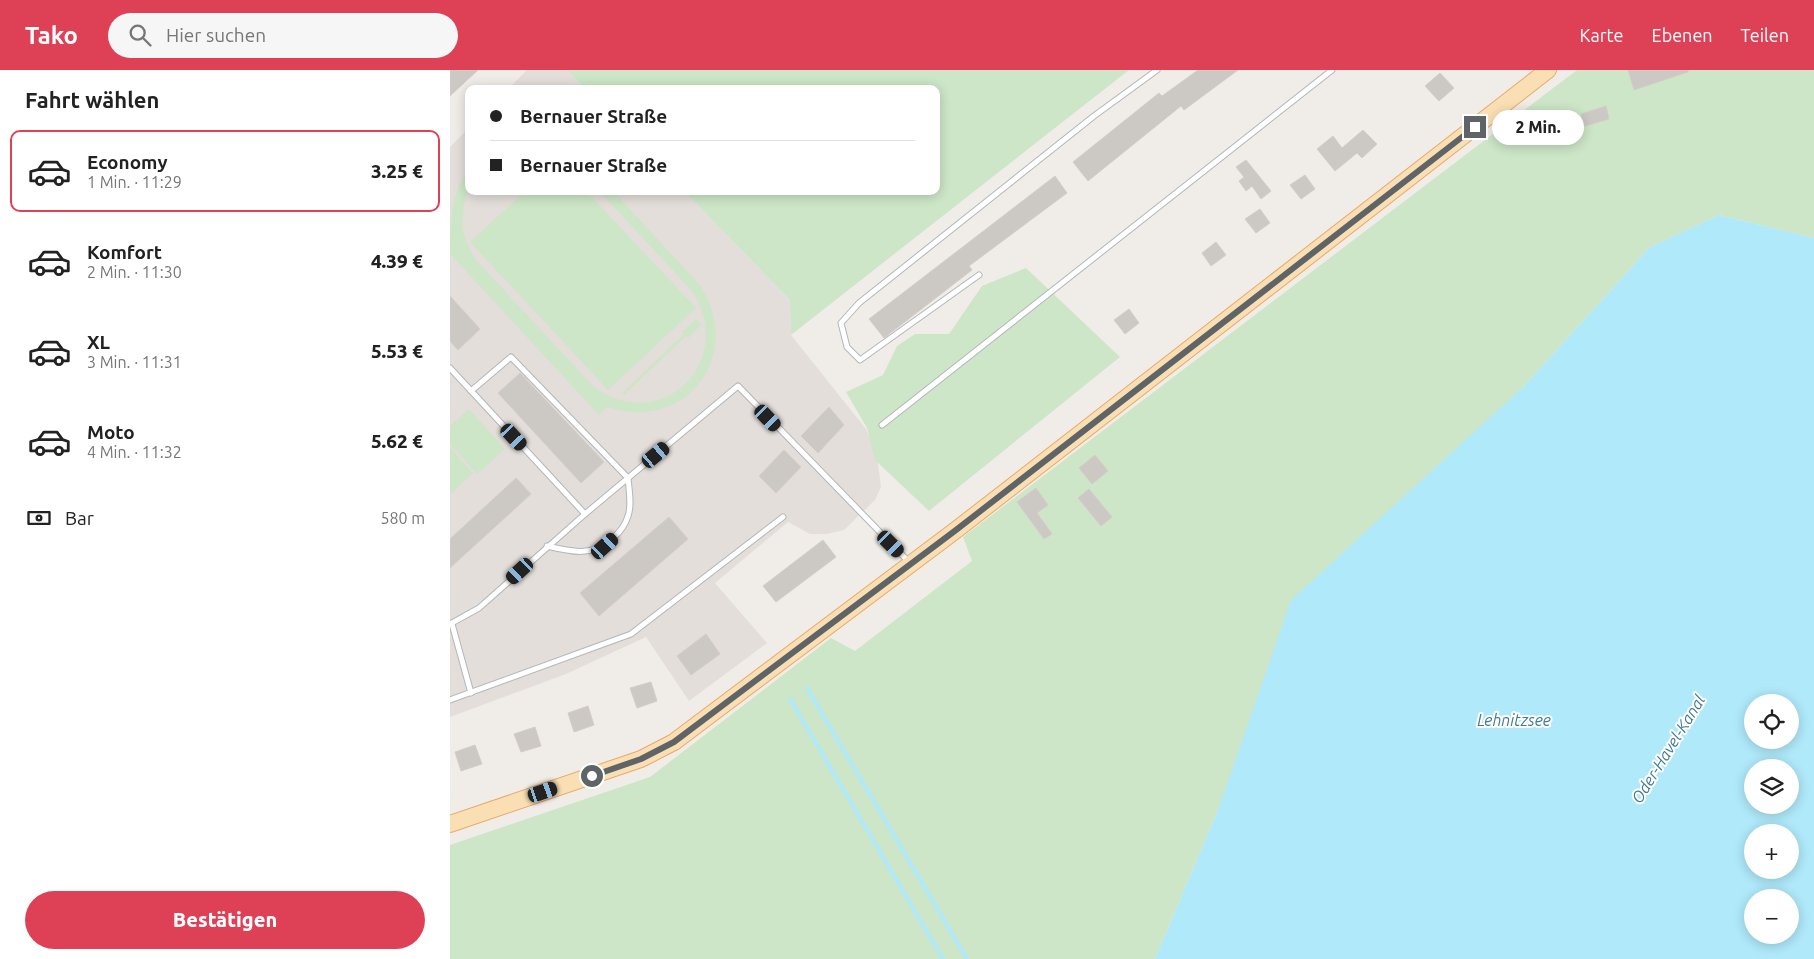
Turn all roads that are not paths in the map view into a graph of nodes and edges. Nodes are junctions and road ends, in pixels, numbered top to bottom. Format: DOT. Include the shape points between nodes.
graph roads {
  1 [pos="1157,70"];
  2 [pos="1332,70"];
  3 [pos="1548,70"];
  4 [pos="979,275"];
  5 [pos="450,368"];
  6 [pos="471,391"];
  7 [pos="882,425"];
  8 [pos="628,478"];
  9 [pos="585,514"];
  10 [pos="783,517"];
  11 [pos="547,546"];
  12 [pos="911,564"];
  13 [pos="451,624"];
  14 [pos="470,693"];
  15 [pos="450,700"];
  16 [pos="450,824"];
  1 -- 4 [label="lane" via="1094,116 859,303 841,323 847,347 860,360"];
  2 -- 7 [label="lane"];
  3 -- 12 [label="main road"];
  5 -- 6 [label="lane"];
  6 -- 8 [label="lane" via="510,357"];
  6 -- 9 [label="lane"];
  8 -- 9 [label="lane"];
  8 -- 11 [label="lane" via="629,515 623,529 605,546 590,552 571,552"];
  8 -- 12 [label="lane" via="738,386"];
  9 -- 11 [label="lane"];
  10 -- 14 [label="lane" via="631,634"];
  11 -- 13 [label="lane" via="479,608"];
  12 -- 16 [label="main road" via="674,742 641,759"];
  13 -- 14 [label="lane"];
  14 -- 15 [label="lane"];
}
